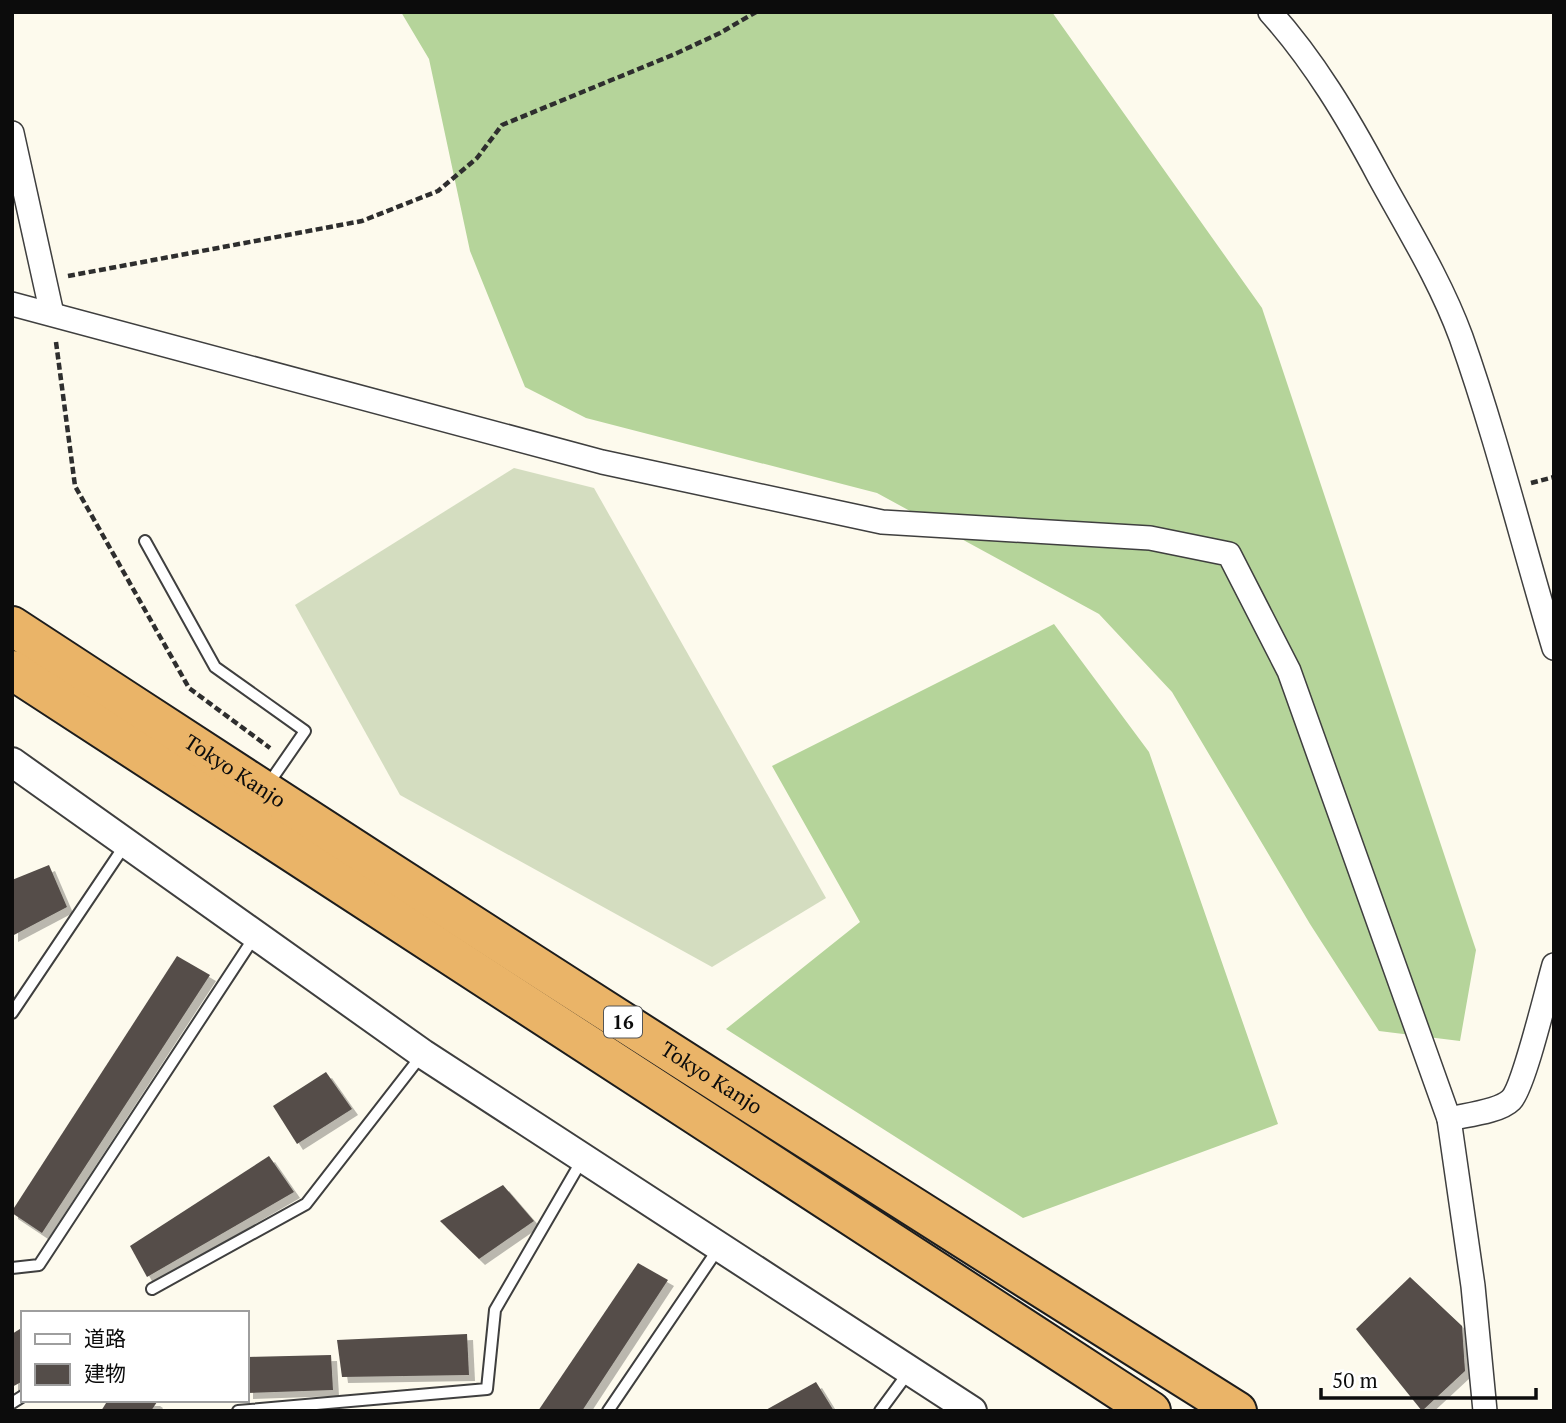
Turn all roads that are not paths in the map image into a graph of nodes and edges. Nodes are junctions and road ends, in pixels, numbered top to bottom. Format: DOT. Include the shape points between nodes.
graph roads {
  1 [pos="1270,12"];
  2 [pos="12,133"];
  3 [pos="12,304"];
  4 [pos="52,314"];
  5 [pos="145,541"];
  6 [pos="12,626"];
  7 [pos="1554,648"];
  8 [pos="12,670"];
  9 [pos="12,762"];
  10 [pos="263,791"];
  11 [pos="127,843"];
  12 [pos="256,934"];
  13 [pos="1554,965"];
  14 [pos="12,1013"];
  15 [pos="423,1054"];
  16 [pos="1449,1119"];
  17 [pos="583,1158"];
  18 [pos="719,1246"];
  19 [pos="12,1268"];
  20 [pos="152,1289"];
  21 [pos="910,1370"];
  22 [pos="238,1411"];
  23 [pos="608,1411"];
  24 [pos="880,1411"];
  25 [pos="972,1411"];
  26 [pos="1151,1411"];
  27 [pos="1237,1411"];
  28 [pos="1485,1411"];
  1 -- 7 [label="street" via="1325,83 1433,271 1461,336"];
  2 -- 4 [label="street"];
  3 -- 4 [label="street"];
  4 -- 16 [label="street" via="602,462 882,522 1150,538 1229,554 1290,671"];
  5 -- 10 [label="lane" via="215,667 305,731"];
  6 -- 10 [label="highway, Tokyo Kanjo / 16"];
  8 -- 26 [label="highway, Tokyo Kanjo / 16"];
  9 -- 11 [label="street"];
  10 -- 27 [label="highway, Tokyo Kanjo / 16"];
  11 -- 12 [label="street"];
  11 -- 14 [label="lane"];
  12 -- 15 [label="street"];
  12 -- 19 [label="lane" via="39,1265"];
  13 -- 16 [label="street" via="1521,1081 1511,1100"];
  15 -- 17 [label="street"];
  15 -- 20 [label="lane" via="306,1204"];
  16 -- 28 [label="street"];
  17 -- 18 [label="street"];
  17 -- 22 [label="lane" via="495,1310 487,1389"];
  18 -- 21 [label="street"];
  18 -- 23 [label="lane"];
  21 -- 24 [label="lane"];
  21 -- 25 [label="street"];
}
